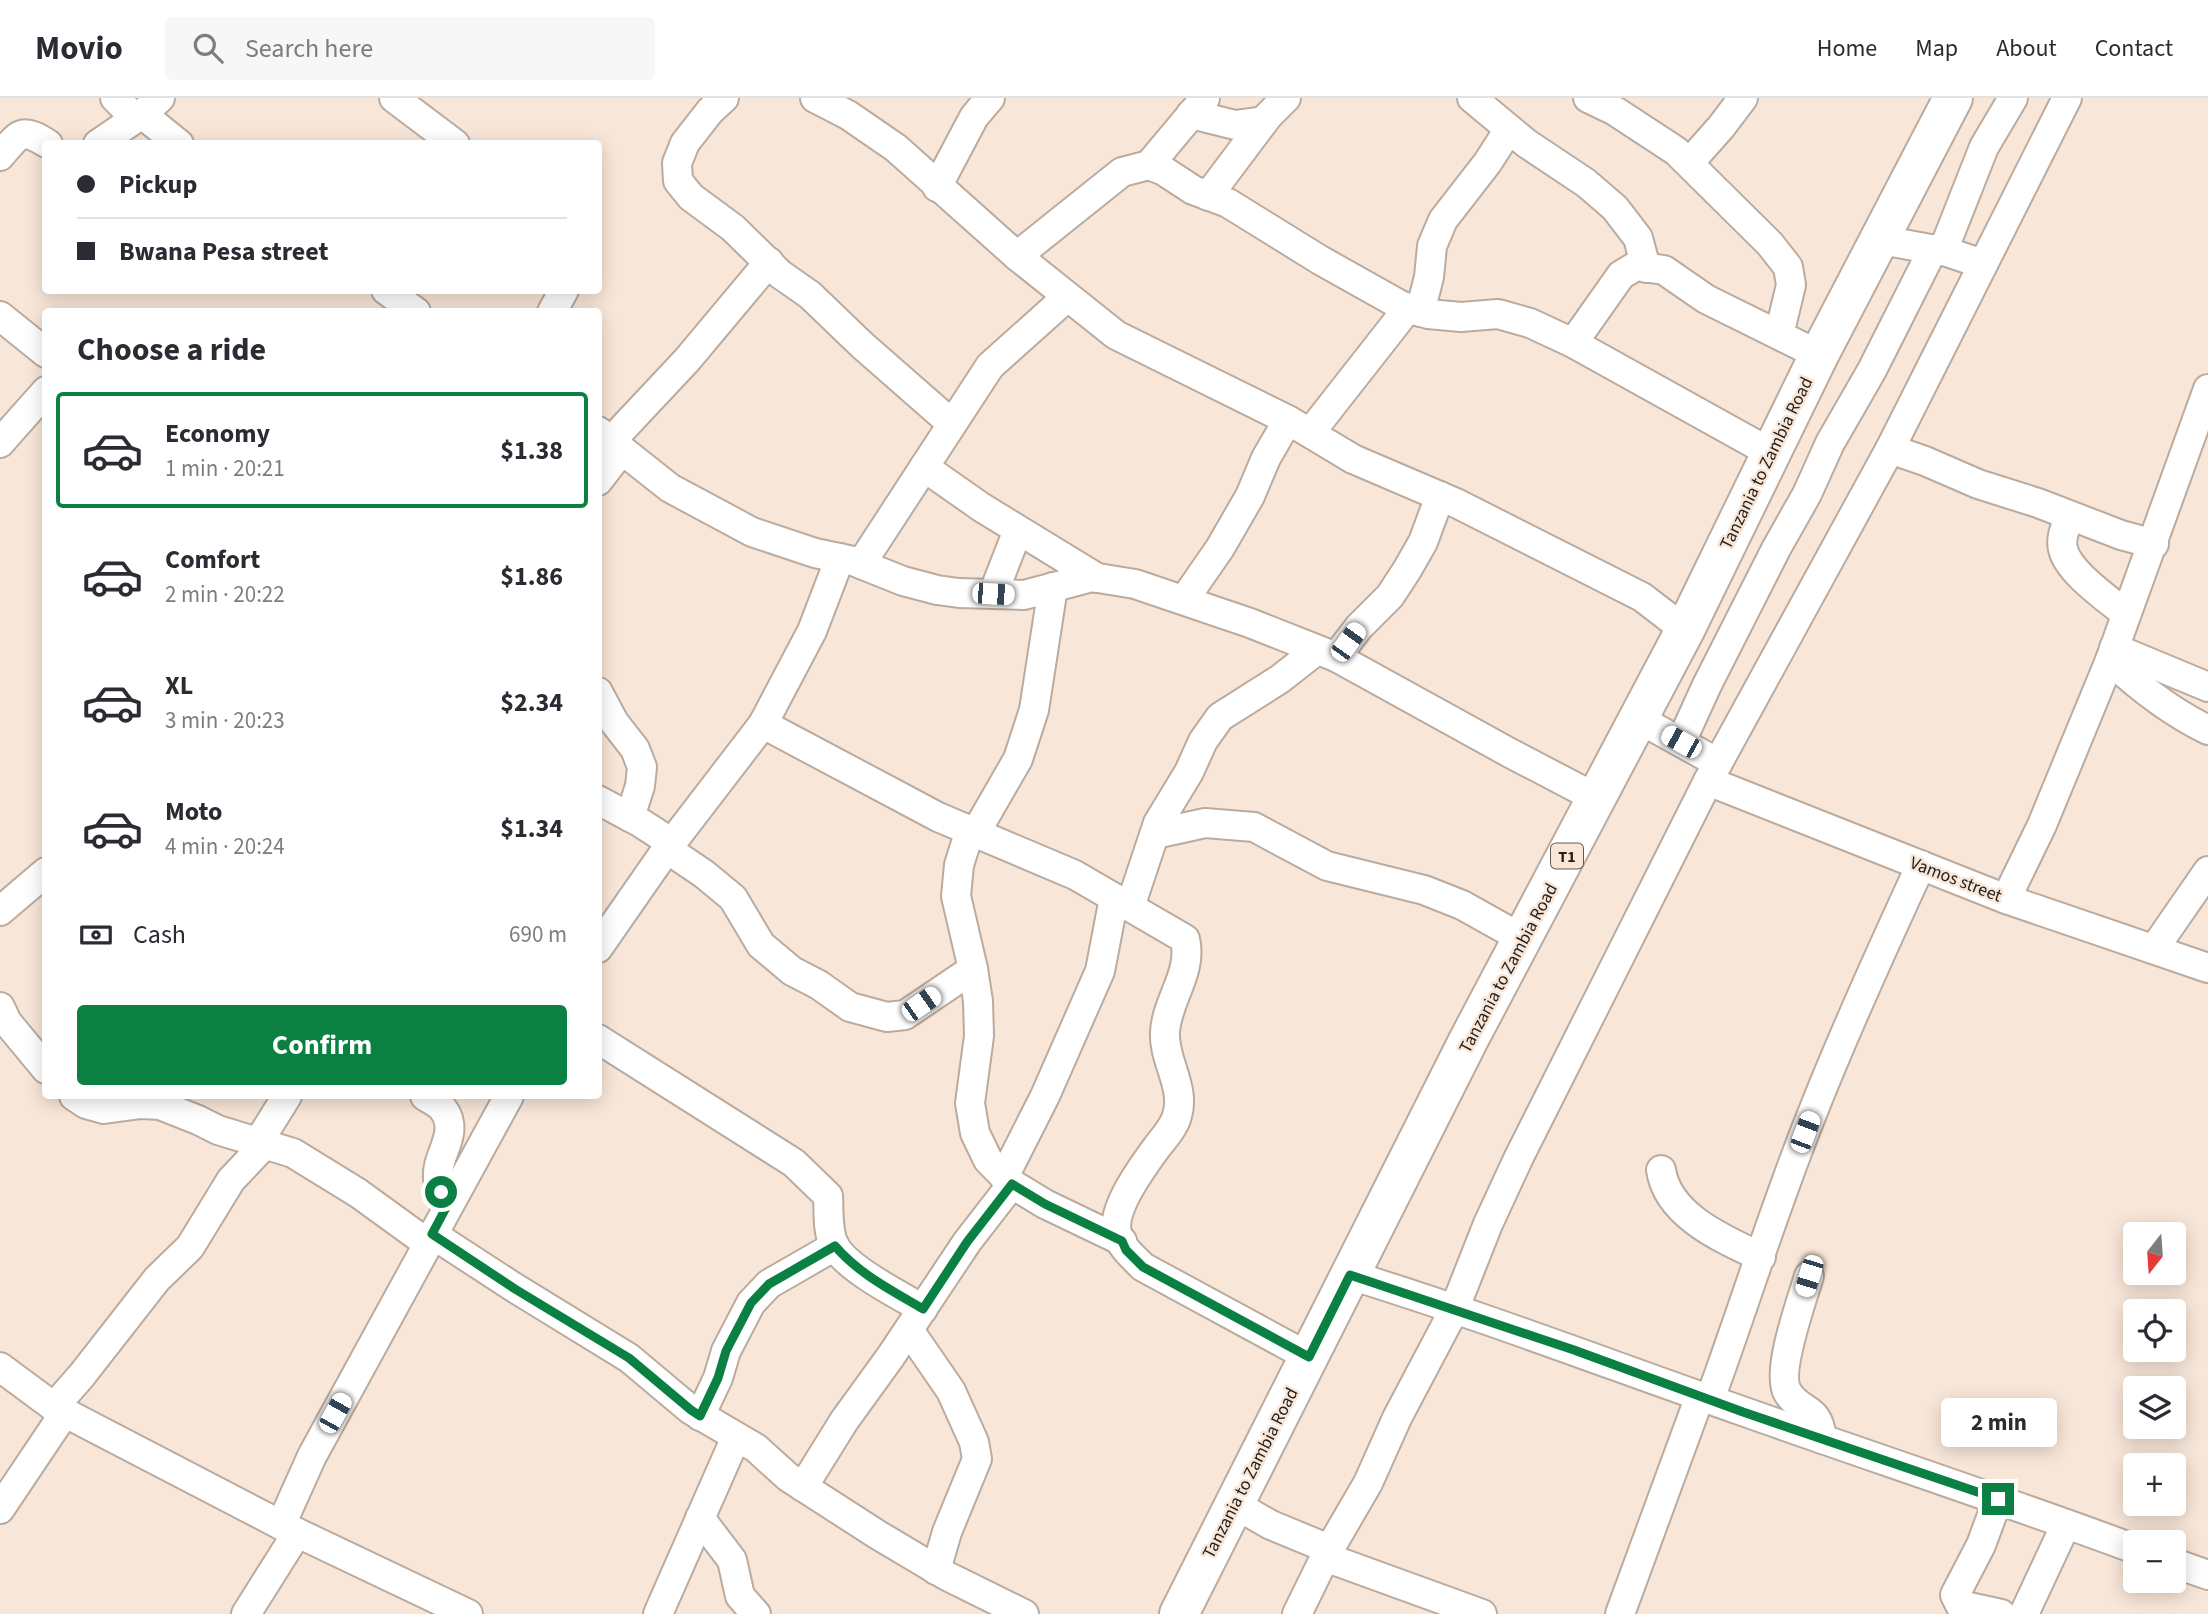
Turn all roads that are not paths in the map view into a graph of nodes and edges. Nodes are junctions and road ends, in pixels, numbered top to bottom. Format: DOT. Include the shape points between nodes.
graph roads {
  1 [pos="114,98"];
  2 [pos="394,98"];
  3 [pos="724,98"];
  4 [pos="815,98"];
  5 [pos="990,98"];
  6 [pos="1286,98"];
  7 [pos="1472,98"];
  8 [pos="1588,98"];
  9 [pos="1743,98"];
  10 [pos="1953,98"];
  11 [pos="2013,98"];
  12 [pos="2067,98"];
  13 [pos="1189,108"];
  14 [pos="146,110"];
  15 [pos="1264,121"];
  16 [pos="1509,129"];
  17 [pos="42,140"];
  18 [pos="104,140"];
  19 [pos="175,140"];
  20 [pos="450,140"];
  21 [pos="0,156"];
  22 [pos="1689,163"];
  23 [pos="1149,165"];
  24 [pos="937,187"];
  25 [pos="1208,195"];
  26 [pos="1881,240"];
  27 [pos="1938,250"];
  28 [pos="1017,256"];
  29 [pos="769,262"];
  30 [pos="1983,264"];
  31 [pos="1646,268"];
  32 [pos="391,294"];
  33 [pos="1067,297"];
  34 [pos="411,308"];
  35 [pos="1414,310"];
  36 [pos="0,316"];
  37 [pos="1779,335"];
  38 [pos="1573,343"];
  39 [pos="42,350"];
  40 [pos="1819,355"];
  41 [pos="2208,389"];
  42 [pos="42,396"];
  43 [pos="951,423"];
  44 [pos="1299,426"];
  45 [pos="611,441"];
  46 [pos="0,443"];
  47 [pos="1890,449"];
  48 [pos="1771,453"];
  49 [pos="924,467"];
  50 [pos="602,469"];
  51 [pos="1440,496"];
  52 [pos="2069,516"];
  53 [pos="1018,530"];
  54 [pos="2154,544"];
  55 [pos="851,561"];
  56 [pos="1097,578"];
  57 [pos="1053,587"];
  58 [pos="993,594"];
  59 [pos="1184,600"];
  60 [pos="2126,614"];
  61 [pos="1685,630"];
  62 [pos="1327,653"];
  63 [pos="2112,654"];
  64 [pos="2208,687"];
  65 [pos="602,700"];
  66 [pos="1639,719"];
  67 [pos="763,724"];
  68 [pos="2208,730"];
  69 [pos="1681,742"];
  70 [pos="1713,772"];
  71 [pos="1598,799"];
  72 [pos="602,802"];
  73 [pos="629,817"];
  74 [pos="973,831"];
  75 [pos="1155,834"];
  76 [pos="669,846"];
  77 [pos="1922,865"];
  78 [pos="2208,871"];
  79 [pos="42,875"];
  80 [pos="2006,899"];
  81 [pos="1122,903"];
  82 [pos="0,911"];
  83 [pos="1523,939"];
  84 [pos="602,942"];
  85 [pos="2154,949"];
  86 [pos="2208,968"];
  87 [pos="974,969"];
  88 [pos="0,1007"];
  89 [pos="602,1042"];
  90 [pos="42,1064"];
  91 [pos="78,1099"];
  92 [pos="285,1099"];
  93 [pos="429,1099"];
  94 [pos="507,1099"];
  95 [pos="263,1142"];
  96 [pos="1661,1170"];
  97 [pos="1008,1180"];
  98 [pos="448,1204"];
  99 [pos="429,1238"];
  100 [pos="1122,1241"];
  101 [pos="835,1246"];
  102 [pos="1761,1258"];
  103 [pos="1350,1275"];
  104 [pos="1809,1276"];
  105 [pos="1454,1310"];
  106 [pos="916,1320"];
  107 [pos="1309,1357"];
  108 [pos="0,1367"];
  109 [pos="1705,1398"];
  110 [pos="60,1409"];
  111 [pos="700,1416"];
  112 [pos="736,1437"];
  113 [pos="1822,1438"];
  114 [pos="803,1487"];
  115 [pos="1998,1499"];
  116 [pos="1234,1504"];
  117 [pos="0,1509"];
  118 [pos="699,1518"];
  119 [pos="2066,1524"];
  120 [pos="289,1529"];
  121 [pos="2123,1545"];
  122 [pos="1327,1553"];
  123 [pos="2186,1567"];
  124 [pos="936,1570"];
  125 [pos="2208,1575"];
  126 [pos="246,1614"];
  127 [pos="468,1614"];
  128 [pos="658,1614"];
  129 [pos="756,1614"];
  130 [pos="1024,1614"];
  131 [pos="1179,1614"];
  132 [pos="1297,1614"];
  133 [pos="1482,1614"];
  134 [pos="1620,1614"];
  135 [pos="2001,1614"];
  136 [pos="2024,1614"];
  1 -- 14 [label="street"];
  2 -- 20 [label="street"];
  3 -- 29 [label="street" via="685,143 677,163 678,181"];
  4 -- 24 [label="street" via="896,148"];
  5 -- 24 [label="street" via="974,117"];
  6 -- 15 [label="street"];
  7 -- 16 [label="street"];
  8 -- 22 [label="street" via="1654,135"];
  9 -- 22 [label="street"];
  10 -- 26 [label="highway, Tanzania to Zambia Road / T1"];
  11 -- 27 [label="street" via="1984,147"];
  12 -- 30 [label="street"];
  13 -- 15 [label="street" via="1235,125"];
  13 -- 23 [label="street"];
  14 -- 18 [label="street"];
  14 -- 19 [label="street"];
  15 -- 25 [label="street"];
  16 -- 31 [label="street" via="1615,208 1638,239"];
  16 -- 35 [label="street" via="1443,220 1432,246 1429,277"];
  17 -- 21 [label="street" via="23,134"];
  22 -- 37 [label="street" via="1788,267 1791,285"];
  23 -- 25 [label="street"];
  23 -- 28 [label="street" via="1122,172"];
  24 -- 28 [label="street"];
  25 -- 35 [label="street"];
  26 -- 27 [label="street"];
  26 -- 40 [label="highway, Tanzania to Zambia Road / T1"];
  27 -- 30 [label="street"];
  27 -- 69 [label="street" via="1830,443"];
  28 -- 33 [label="street"];
  29 -- 43 [label="street"];
  29 -- 45 [label="street"];
  30 -- 47 [label="street"];
  31 -- 37 [label="street" via="1664,270 1706,299"];
  31 -- 38 [label="street" via="1636,266 1621,275"];
  32 -- 34 [label="street"];
  33 -- 43 [label="street" via="990,366"];
  33 -- 44 [label="street" via="1116,335"];
  35 -- 38 [label="street" via="1461,317 1498,314"];
  35 -- 44 [label="street"];
  36 -- 39 [label="street"];
  37 -- 40 [label="street"];
  38 -- 48 [label="street"];
  40 -- 48 [label="highway, Tanzania to Zambia Road / T1"];
  41 -- 54 [label="street"];
  42 -- 46 [label="street"];
  43 -- 49 [label="street"];
  44 -- 51 [label="street" via="1353,459"];
  44 -- 59 [label="street" via="1266,458 1238,517"];
  45 -- 50 [label="street"];
  45 -- 55 [label="street" via="670,488 752,532"];
  47 -- 52 [label="street"];
  47 -- 70 [label="street"];
  48 -- 61 [label="highway, Tanzania to Zambia Road / T1"];
  49 -- 53 [label="street"];
  49 -- 55 [label="street"];
  51 -- 61 [label="street" via="1642,597"];
  51 -- 62 [label="street" via="1423,542 1390,596"];
  52 -- 54 [label="street"];
  52 -- 60 [label="street" via="2063,550 2072,565"];
  53 -- 56 [label="street"];
  53 -- 58 [label="street"];
  54 -- 60 [label="street"];
  55 -- 58 [label="street" via="937,590"];
  55 -- 67 [label="street"];
  56 -- 57 [label="street"];
  56 -- 59 [label="street"];
  57 -- 58 [label="street" via="1024,596"];
  57 -- 74 [label="street" via="1034,710 1018,759"];
  59 -- 62 [label="street"];
  60 -- 63 [label="street"];
  61 -- 66 [label="highway, Tanzania to Zambia Road / T1"];
  62 -- 71 [label="street"];
  62 -- 75 [label="street" via="1220,717"];
  63 -- 64 [label="street"];
  63 -- 68 [label="street" via="2152,696"];
  63 -- 80 [label="street" via="2042,825"];
  65 -- 73 [label="street" via="642,767"];
  66 -- 69 [label="street, Vamos street"];
  66 -- 71 [label="highway, Tanzania to Zambia Road / T1"];
  67 -- 74 [label="street"];
  67 -- 76 [label="street"];
  69 -- 70 [label="street, Vamos street"];
  70 -- 77 [label="street, Vamos street"];
  70 -- 105 [label="street" via="1519,1157"];
  71 -- 83 [label="highway, Tanzania to Zambia Road / T1"];
  72 -- 73 [label="street"];
  73 -- 76 [label="street"];
  74 -- 81 [label="street" via="1075,875"];
  74 -- 87 [label="street" via="958,865 956,896"];
  75 -- 81 [label="street"];
  75 -- 83 [label="street" via="1205,823 1254,827 1327,866 1424,890"];
  76 -- 84 [label="street"];
  76 -- 87 [label="street" via="733,898 761,945 792,971 850,1007 887,1017 905,1014"];
  77 -- 80 [label="street, Vamos street"];
  77 -- 102 [label="street" via="1812,1112"];
  78 -- 85 [label="street"];
  79 -- 82 [label="street"];
  80 -- 85 [label="street, Vamos street"];
  81 -- 97 [label="street" via="1100,971"];
  81 -- 100 [label="street" via="1185,939 1188,953 1164,1034 1180,1100 1177,1118 1123,1201 1116,1218"];
  83 -- 103 [label="highway, Tanzania to Zambia Road / T1"];
  85 -- 86 [label="street, Vamos street"];
  87 -- 97 [label="street" via="979,1036 970,1103 975,1133 988,1160"];
  88 -- 90 [label="street" via="7,1023"];
  89 -- 101 [label="street" via="794,1163 828,1196 829,1231"];
  91 -- 95 [label="street" via="104,1109 160,1105 218,1130"];
  92 -- 95 [label="street"];
  93 -- 98 [label="street" via="442,1108 449,1122 450,1135 438,1169"];
  94 -- 98 [label="street"];
  95 -- 99 [label="street" via="293,1153"];
  95 -- 110 [label="street" via="231,1180 190,1247 157,1279"];
  96 -- 102 [label="street" via="1672,1199 1690,1216"];
  97 -- 100 [label="street" via="1045,1204"];
  97 -- 106 [label="street"];
  98 -- 99 [label="street"];
  99 -- 111 [label="street" via="629,1358"];
  99 -- 120 [label="street" via="312,1456"];
  100 -- 107 [label="street" via="1143,1267"];
  101 -- 106 [label="street"];
  101 -- 111 [label="street" via="769,1284 751,1303"];
  102 -- 109 [label="street"];
  103 -- 105 [label="street"];
  103 -- 107 [label="highway, Tanzania to Zambia Road / T1"];
  104 -- 113 [label="street" via="1785,1362 1785,1384 1794,1400 1816,1416"];
  105 -- 109 [label="street"];
  105 -- 122 [label="street" via="1396,1418 1368,1483"];
  106 -- 114 [label="street"];
  106 -- 124 [label="street" via="975,1442 977,1459"];
  107 -- 116 [label="highway, Tanzania to Zambia Road / T1"];
  108 -- 110 [label="street"];
  109 -- 113 [label="street"];
  109 -- 134 [label="street"];
  110 -- 117 [label="street"];
  110 -- 120 [label="street"];
  111 -- 112 [label="street"];
  112 -- 114 [label="street"];
  112 -- 118 [label="street"];
  113 -- 115 [label="street"];
  114 -- 124 [label="street"];
  115 -- 119 [label="street"];
  115 -- 135 [label="street" via="1955,1595 1960,1605"];
  116 -- 122 [label="street"];
  116 -- 131 [label="highway, Tanzania to Zambia Road / T1"];
  118 -- 128 [label="street"];
  118 -- 129 [label="street" via="732,1560 740,1596"];
  119 -- 121 [label="street"];
  119 -- 136 [label="street"];
  120 -- 126 [label="street"];
  120 -- 127 [label="street"];
  122 -- 132 [label="street"];
  122 -- 133 [label="street"];
  123 -- 125 [label="street"];
  124 -- 130 [label="street"];
}
